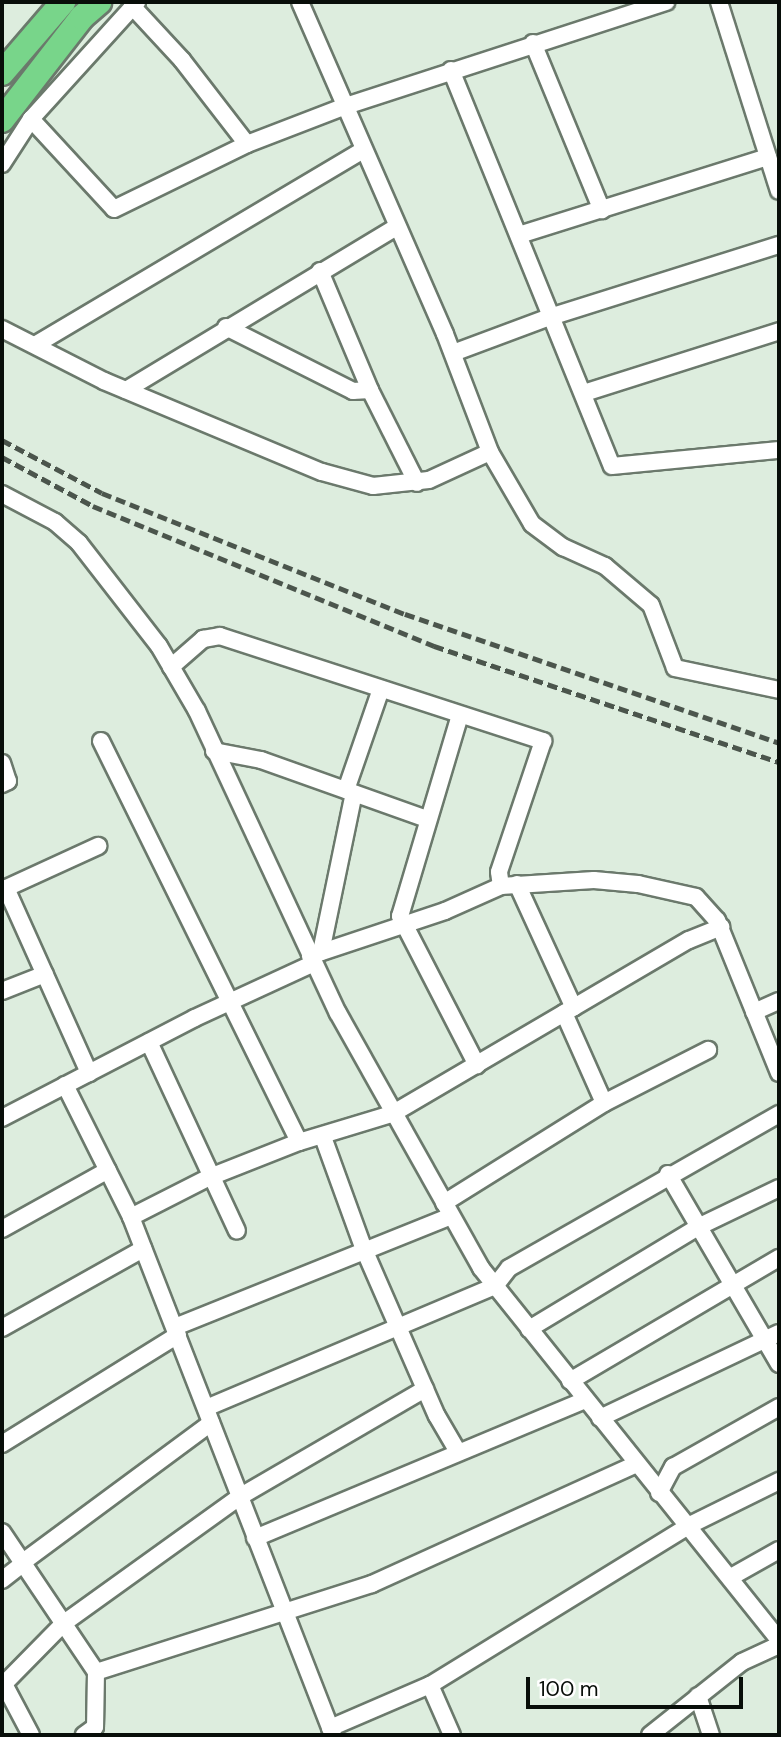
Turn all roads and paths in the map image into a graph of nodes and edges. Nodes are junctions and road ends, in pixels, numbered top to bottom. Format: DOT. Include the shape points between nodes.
graph roads {
  1 [pos="63,2"];
  2 [pos="99,2"];
  3 [pos="300,2"];
  4 [pos="666,2"];
  5 [pos="719,2"];
  6 [pos="134,4"];
  7 [pos="533,43"];
  8 [pos="451,70"];
  9 [pos="2,73"];
  10 [pos="344,107"];
  11 [pos="31,119"];
  12 [pos="2,120"];
  13 [pos="247,144"];
  14 [pos="362,151"];
  15 [pos="768,157"];
  16 [pos="2,164"];
  17 [pos="779,191"];
  18 [pos="601,210"];
  19 [pos="396,227"];
  20 [pos="519,235"];
  21 [pos="779,245"];
  22 [pos="320,271"];
  23 [pos="550,317"];
  24 [pos="226,327"];
  25 [pos="2,328"];
  26 [pos="779,331"];
  27 [pos="35,345"];
  28 [pos="453,354"];
  29 [pos="126,390"];
  30 [pos="370,390"];
  31 [pos="584,393"];
  32 [pos="779,450"];
  33 [pos="490,452"];
  34 [pos="417,483"];
  35 [pos="2,494"];
  36 [pos="171,667"];
  37 [pos="381,689"];
  38 [pos="779,690"];
  39 [pos="460,715"];
  40 [pos="101,741"];
  41 [pos="214,751"];
  42 [pos="2,762"];
  43 [pos="2,784"];
  44 [pos="350,792"];
  45 [pos="427,819"];
  46 [pos="98,846"];
  47 [pos="517,884"];
  48 [pos="501,886"];
  49 [pos="4,889"];
  50 [pos="404,925"];
  51 [pos="720,927"];
  52 [pos="315,957"];
  53 [pos="45,974"];
  54 [pos="2,991"];
  55 [pos="779,1001"];
  56 [pos="228,1002"];
  57 [pos="569,1011"];
  58 [pos="754,1012"];
  59 [pos="149,1042"];
  60 [pos="708,1050"];
  61 [pos="477,1065"];
  62 [pos="89,1073"];
  63 [pos="779,1073"];
  64 [pos="65,1086"];
  65 [pos="604,1103"];
  66 [pos="392,1114"];
  67 [pos="779,1114"];
  68 [pos="2,1118"];
  69 [pos="323,1137"];
  70 [pos="299,1142"];
  71 [pos="108,1170"];
  72 [pos="668,1174"];
  73 [pos="210,1177"];
  74 [pos="779,1188"];
  75 [pos="447,1209"];
  76 [pos="131,1217"];
  77 [pos="698,1227"];
  78 [pos="2,1229"];
  79 [pos="237,1231"];
  80 [pos="363,1247"];
  81 [pos="143,1249"];
  82 [pos="779,1258"];
  83 [pos="731,1285"];
  84 [pos="495,1286"];
  85 [pos="2,1328"];
  86 [pos="398,1328"];
  87 [pos="529,1329"];
  88 [pos="177,1331"];
  89 [pos="772,1338"];
  90 [pos="779,1364"];
  91 [pos="570,1381"];
  92 [pos="425,1389"];
  93 [pos="585,1399"];
  94 [pos="779,1407"];
  95 [pos="209,1415"];
  96 [pos="600,1418"];
  97 [pos="2,1444"];
  98 [pos="458,1452"];
  99 [pos="636,1464"];
  100 [pos="779,1481"];
  101 [pos="659,1493"];
  102 [pos="241,1496"];
  103 [pos="688,1526"];
  104 [pos="2,1532"];
  105 [pos="254,1538"];
  106 [pos="779,1550"];
  107 [pos="23,1563"];
  108 [pos="731,1577"];
  109 [pos="2,1580"];
  110 [pos="282,1611"];
  111 [pos="64,1623"];
  112 [pos="779,1643"];
  113 [pos="96,1672"];
  114 [pos="3,1685"];
  115 [pos="430,1685"];
  116 [pos="698,1696"];
  117 [pos="332,1732"];
  118 [pos="31,1735"];
  119 [pos="85,1735"];
  120 [pos="452,1735"];
  121 [pos="650,1735"];
  122 [pos="711,1735"];
  1 -- 9 [label="highway"];
  2 -- 12 [label="highway" via="82,17"];
  3 -- 10 [label="street"];
  4 -- 7 [label="street"];
  5 -- 15 [label="street"];
  6 -- 11 [label="street"];
  6 -- 13 [label="street"];
  7 -- 8 [label="street"];
  7 -- 18 [label="street"];
  8 -- 10 [label="street"];
  8 -- 20 [label="street"];
  10 -- 13 [label="street"];
  10 -- 14 [label="street"];
  11 -- 13 [label="street" via="114,209"];
  11 -- 16 [label="street"];
  14 -- 19 [label="street"];
  14 -- 27 [label="street"];
  15 -- 17 [label="street"];
  15 -- 18 [label="street"];
  18 -- 20 [label="street"];
  19 -- 22 [label="street"];
  19 -- 28 [label="street"];
  20 -- 23 [label="street"];
  21 -- 23 [label="street"];
  22 -- 24 [label="street"];
  22 -- 30 [label="street"];
  23 -- 28 [label="street"];
  23 -- 31 [label="street"];
  24 -- 29 [label="street"];
  24 -- 30 [label="street" via="353,391"];
  25 -- 27 [label="street"];
  26 -- 31 [label="street"];
  27 -- 29 [label="street"];
  28 -- 33 [label="street"];
  29 -- 34 [label="street" via="322,472 373,486"];
  30 -- 34 [label="street"];
  31 -- 32 [label="street" via="612,466"];
  33 -- 34 [label="street"];
  33 -- 38 [label="street" via="532,524 563,547 606,566 651,605 675,668"];
  35 -- 36 [label="street" via="55,522 79,543"];
  36 -- 37 [label="street" via="203,639 220,636"];
  36 -- 41 [label="street"];
  37 -- 39 [label="street"];
  37 -- 44 [label="street"];
  39 -- 45 [label="street"];
  39 -- 48 [label="street" via="543,741 499,872"];
  40 -- 56 [label="street"];
  41 -- 44 [label="street" via="261,760"];
  41 -- 52 [label="street"];
  42 -- 43 [label="street" via="8,781"];
  44 -- 45 [label="street"];
  44 -- 52 [label="street"];
  45 -- 50 [label="street" via="400,916"];
  46 -- 49 [label="street"];
  47 -- 48 [label="street"];
  47 -- 51 [label="street" via="594,880 638,884 696,897"];
  47 -- 57 [label="street"];
  48 -- 50 [label="street"];
  49 -- 53 [label="street"];
  50 -- 52 [label="street"];
  50 -- 61 [label="street"];
  51 -- 57 [label="street"];
  51 -- 58 [label="street"];
  52 -- 56 [label="street"];
  52 -- 66 [label="street"];
  53 -- 54 [label="street"];
  53 -- 62 [label="street"];
  55 -- 58 [label="street"];
  56 -- 59 [label="street"];
  56 -- 70 [label="street"];
  57 -- 61 [label="street"];
  57 -- 65 [label="street"];
  58 -- 63 [label="street"];
  59 -- 62 [label="street"];
  59 -- 73 [label="street"];
  60 -- 65 [label="street"];
  61 -- 66 [label="street"];
  62 -- 64 [label="street"];
  64 -- 68 [label="street"];
  64 -- 71 [label="street"];
  65 -- 75 [label="street"];
  66 -- 69 [label="street"];
  66 -- 75 [label="street"];
  67 -- 72 [label="street"];
  69 -- 70 [label="street"];
  69 -- 80 [label="street"];
  70 -- 73 [label="street"];
  71 -- 76 [label="street"];
  71 -- 78 [label="street"];
  72 -- 77 [label="street"];
  72 -- 84 [label="street" via="509,1268"];
  73 -- 76 [label="street"];
  73 -- 79 [label="street"];
  74 -- 77 [label="street"];
  75 -- 80 [label="street"];
  75 -- 84 [label="street"];
  76 -- 81 [label="street"];
  77 -- 83 [label="street"];
  77 -- 87 [label="street"];
  80 -- 86 [label="street"];
  80 -- 88 [label="street"];
  81 -- 85 [label="street"];
  81 -- 88 [label="street"];
  82 -- 83 [label="street"];
  83 -- 89 [label="street"];
  83 -- 91 [label="street"];
  84 -- 86 [label="street"];
  84 -- 87 [label="street"];
  86 -- 92 [label="street"];
  86 -- 95 [label="street"];
  87 -- 91 [label="street"];
  88 -- 95 [label="street"];
  88 -- 97 [label="street"];
  89 -- 90 [label="street"];
  89 -- 96 [label="street"];
  91 -- 93 [label="street"];
  92 -- 98 [label="street"];
  92 -- 102 [label="street"];
  93 -- 96 [label="street"];
  93 -- 98 [label="street"];
  94 -- 101 [label="street" via="673,1467"];
  95 -- 102 [label="street"];
  95 -- 107 [label="street"];
  96 -- 99 [label="street"];
  98 -- 105 [label="street"];
  99 -- 101 [label="street"];
  99 -- 110 [label="street" via="425,1563"];
  100 -- 103 [label="street"];
  101 -- 103 [label="street"];
  102 -- 105 [label="street"];
  102 -- 111 [label="street"];
  103 -- 108 [label="street"];
  103 -- 115 [label="street"];
  104 -- 107 [label="street"];
  105 -- 110 [label="street"];
  106 -- 108 [label="street"];
  107 -- 109 [label="street"];
  107 -- 111 [label="street"];
  108 -- 112 [label="street"];
  110 -- 113 [label="street"];
  110 -- 117 [label="street"];
  111 -- 113 [label="street"];
  111 -- 114 [label="street"];
  112 -- 116 [label="street" via="742,1662"];
  113 -- 119 [label="street" via="94,1727"];
  114 -- 118 [label="street"];
  115 -- 117 [label="street"];
  115 -- 120 [label="street"];
  116 -- 121 [label="street"];
  116 -- 122 [label="street"];
}
